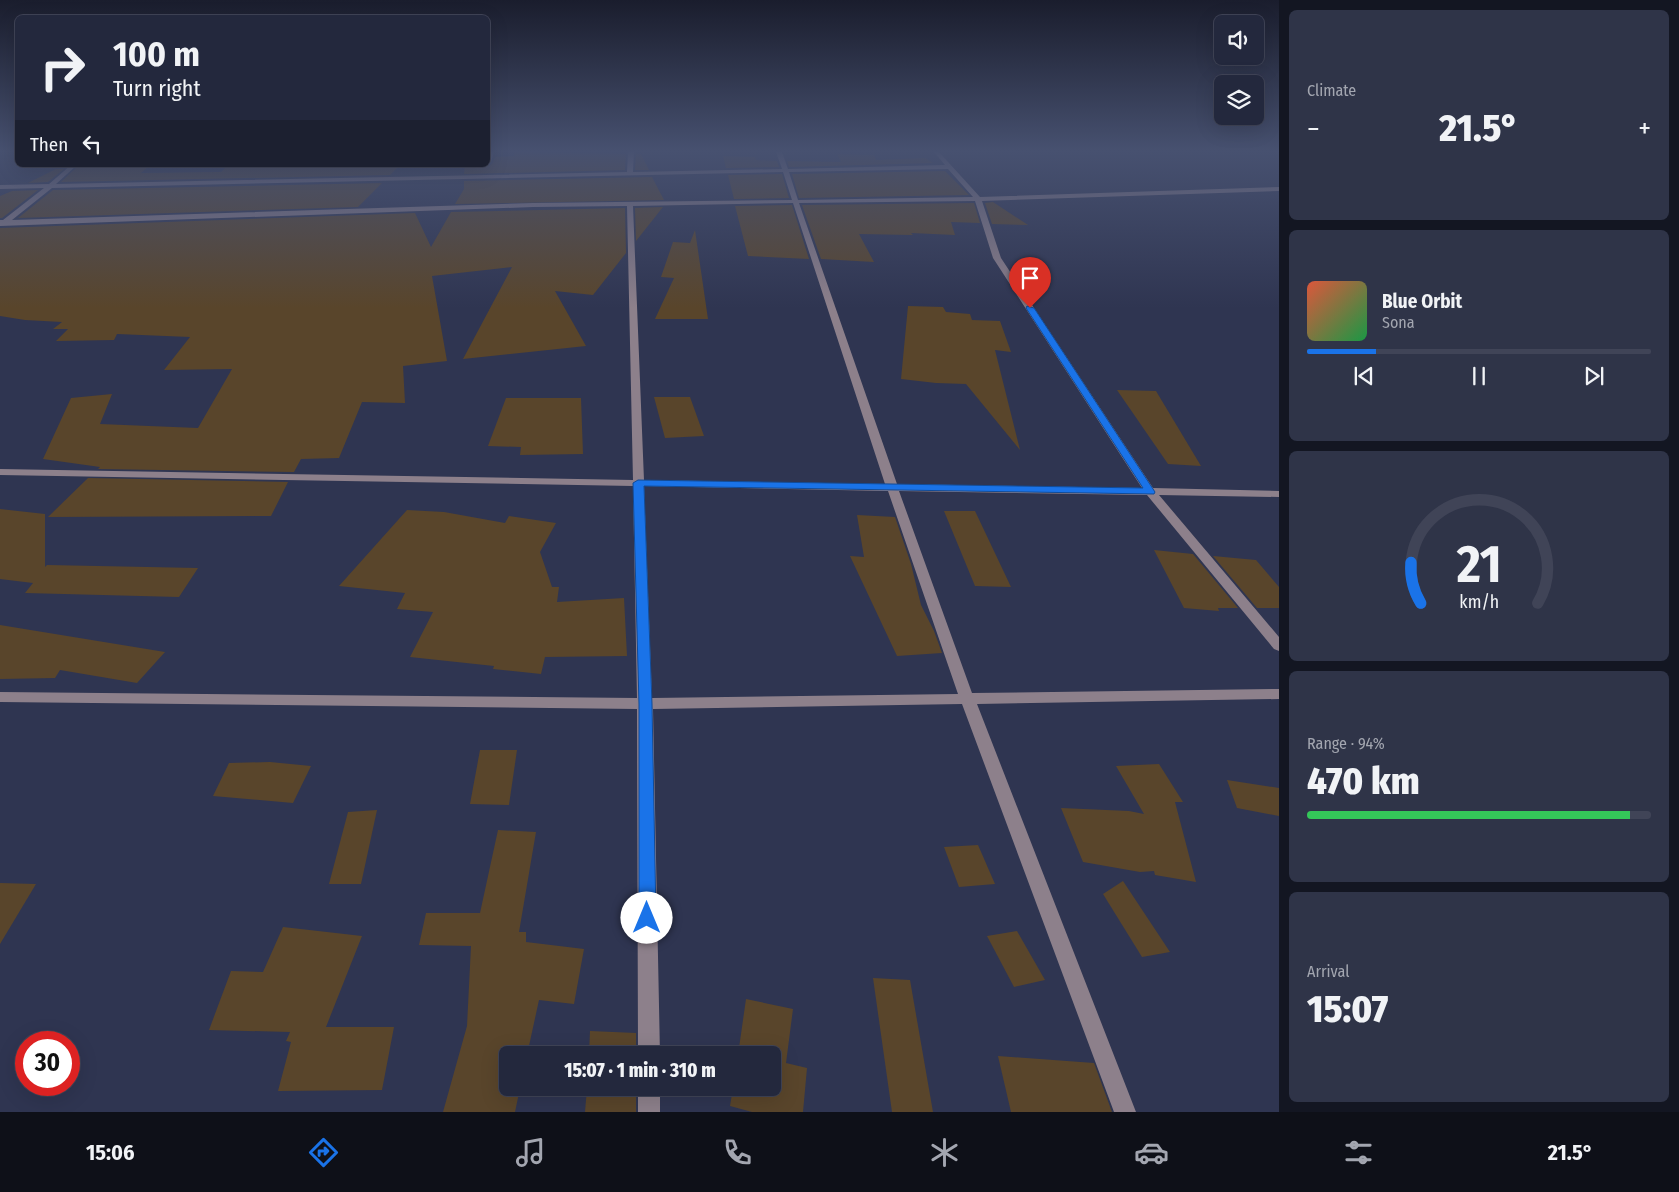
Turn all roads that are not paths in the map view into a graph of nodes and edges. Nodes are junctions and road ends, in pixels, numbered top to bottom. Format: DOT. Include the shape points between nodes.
graph roads {
  1 [pos="26,204"];
  2 [pos="630,204"];
  3 [pos="639,204"];
  4 [pos="796,204"];
  5 [pos="980,204"];
  6 [pos="1,223"];
  7 [pos="0,472"];
  8 [pos="638,483"];
  9 [pos="892,487"];
  10 [pos="1150,492"];
  11 [pos="1279,494"];
  12 [pos="1279,646"];
  13 [pos="1279,694"];
  14 [pos="0,697"];
  15 [pos="967,699"];
  16 [pos="645,704"];
  17 [pos="648,1046"];
  18 [pos="649,1096"];
  19 [pos="649,1112"];
  20 [pos="1125,1112"];
  1 -- 6 [label="street"];
  2 -- 3 [label="street"];
  2 -- 6 [label="street"];
  2 -- 8 [label="street"];
  4 -- 9 [label="street"];
  5 -- 10 [label="street" via="997,258"];
  7 -- 8 [label="street"];
  8 -- 9 [label="street"];
  8 -- 16 [label="street"];
  9 -- 10 [label="street"];
  9 -- 15 [label="street"];
  10 -- 11 [label="street"];
  10 -- 12 [label="street"];
  13 -- 15 [label="street"];
  14 -- 16 [label="street"];
  15 -- 16 [label="street"];
  15 -- 20 [label="street"];
  16 -- 17 [label="street"];
  18 -- 19 [label="street"];
}
